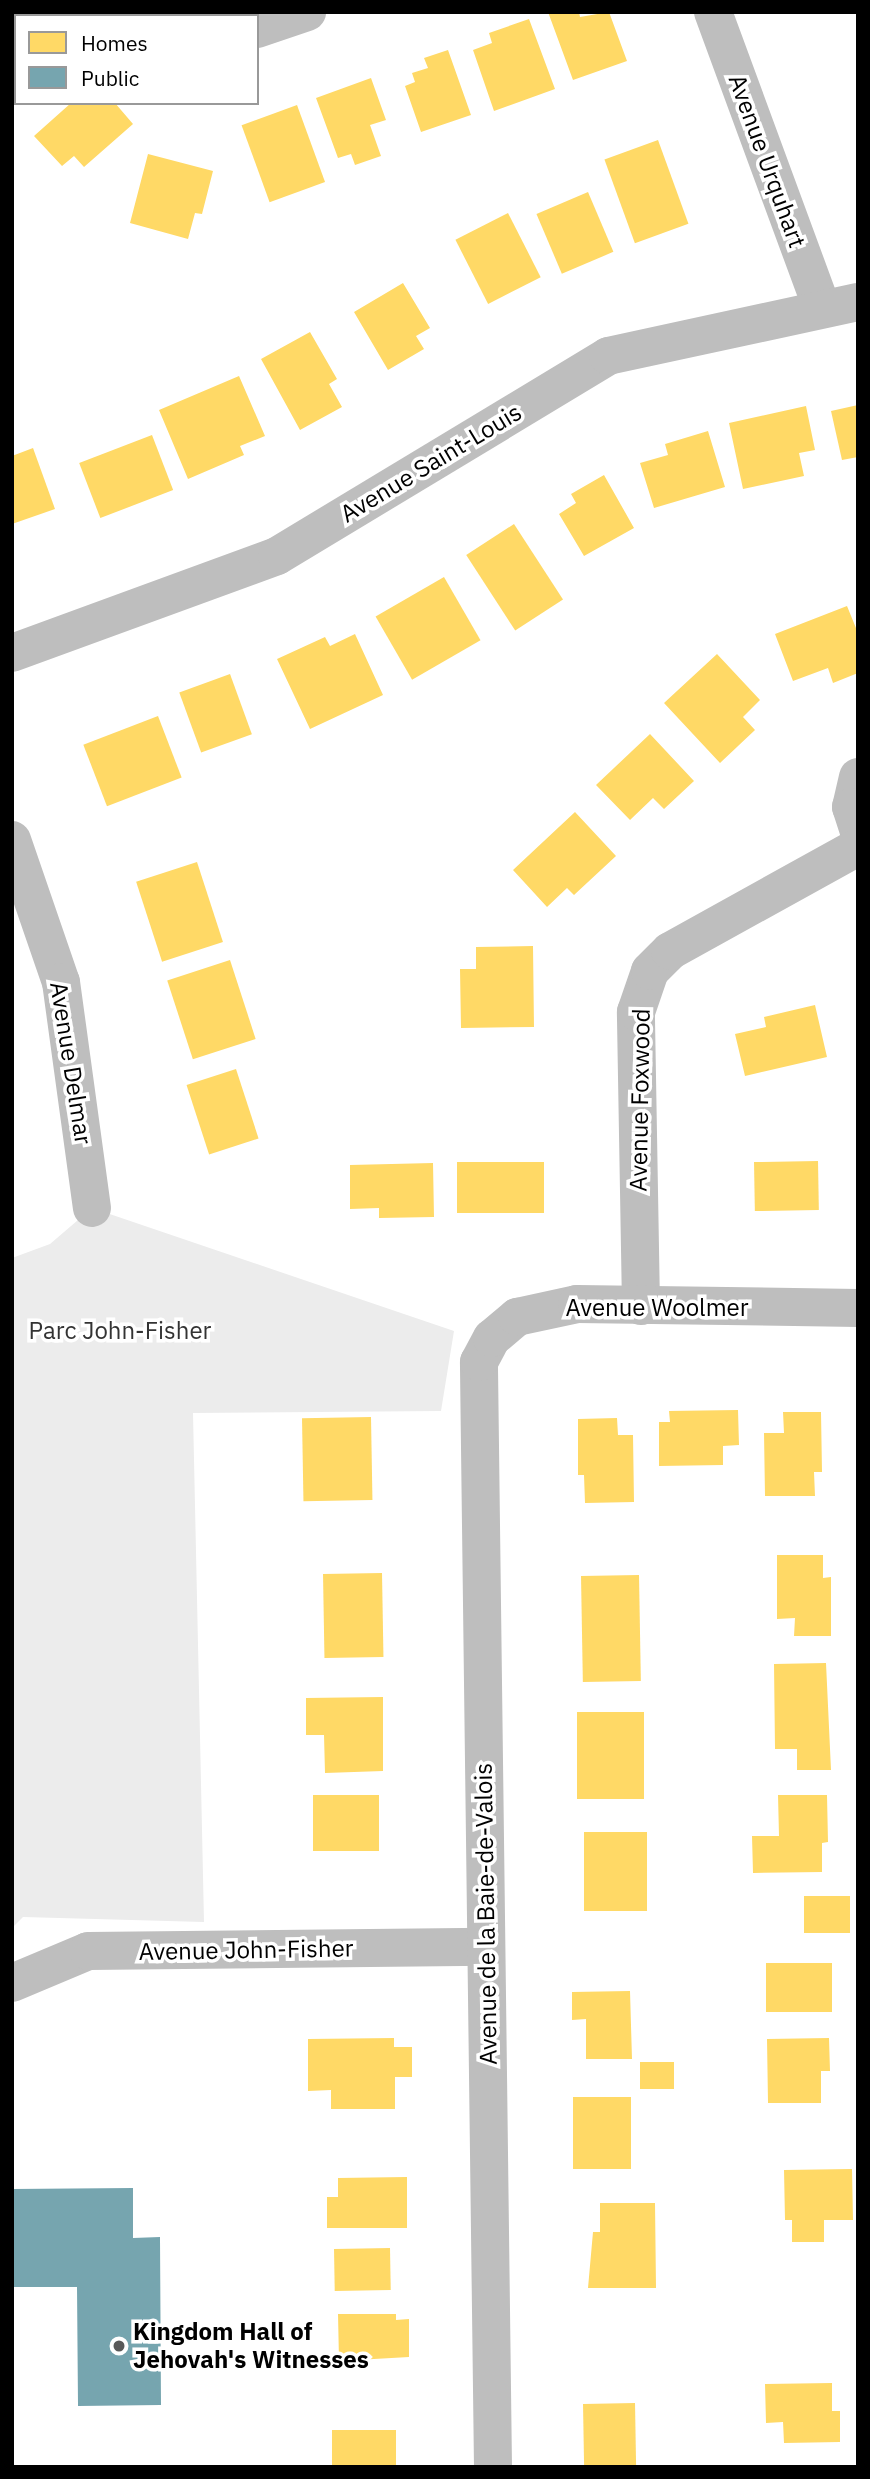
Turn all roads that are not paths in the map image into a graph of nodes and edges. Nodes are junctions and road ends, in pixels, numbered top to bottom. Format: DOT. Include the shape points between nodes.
graph roads {
  1 [pos="307,12"];
  2 [pos="713,12"];
  3 [pos="259,28"];
  4 [pos="840,305"];
  5 [pos="12,653"];
  6 [pos="858,777"];
  7 [pos="858,829"];
  8 [pos="12,841"];
  9 [pos="858,847"];
  10 [pos="92,1209"];
  11 [pos="641,1306"];
  12 [pos="858,1308"];
  13 [pos="479,1362"];
  14 [pos="486,1947"];
  15 [pos="12,1983"];
  16 [pos="493,2467"];
  1 -- 3 [label="street"];
  2 -- 4 [label="street, Avenue Urquhart"];
  4 -- 5 [label="street, Avenue Saint-Louis" via="608,356 277,556"];
  6 -- 7 [label="street" via="851,807"];
  8 -- 10 [label="street, Avenue Delmar" via="61,982"];
  9 -- 11 [label="street, Avenue Foxwood" via="670,951 650,971 636,1012"];
  11 -- 12 [label="street, Avenue Woolmer"];
  11 -- 13 [label="street, Avenue Woolmer" via="578,1304 517,1317 492,1338"];
  13 -- 14 [label="street, Avenue de la Baie-de-Valois"];
  14 -- 15 [label="street, Avenue John-Fisher" via="88,1951"];
  14 -- 16 [label="street, Avenue de la Baie-de-Valois"];
}
